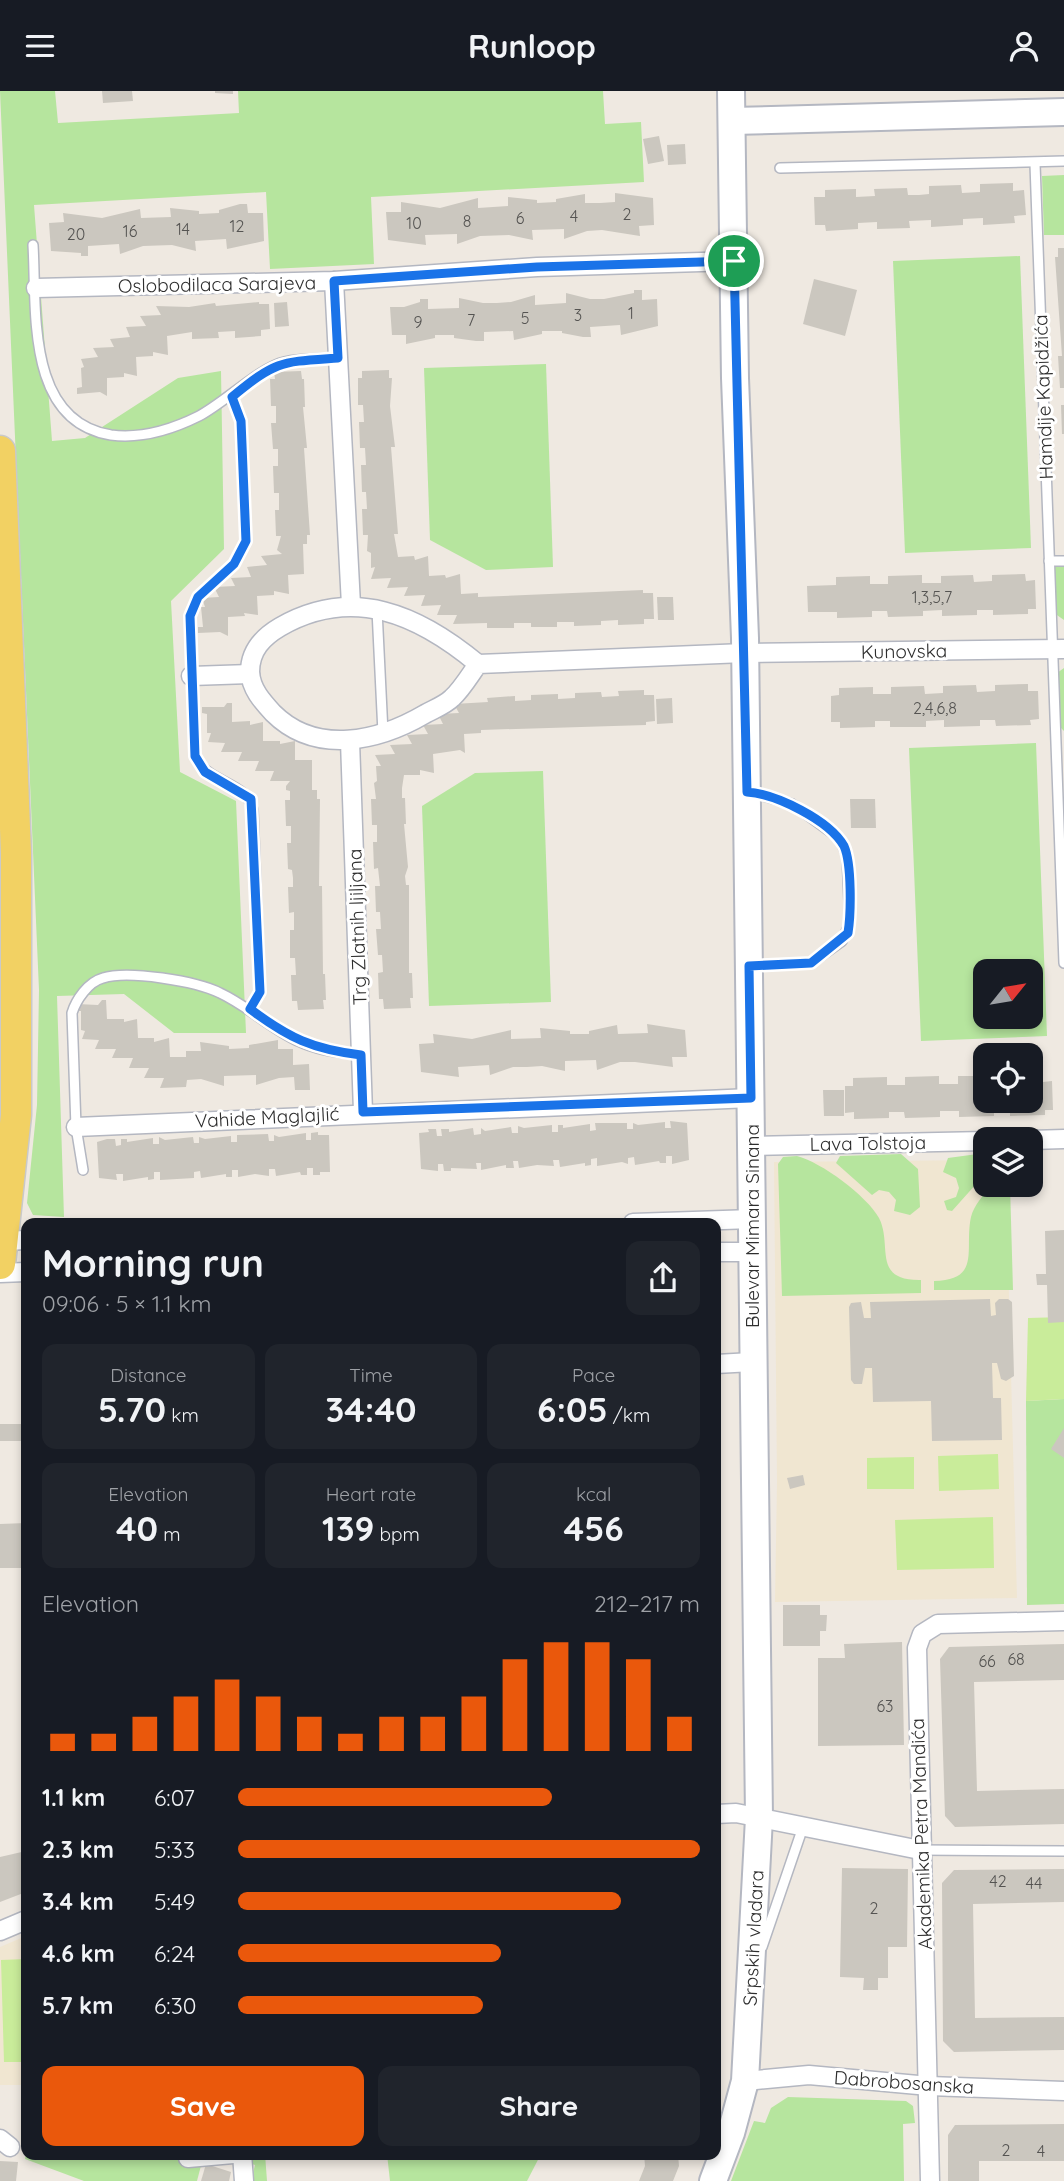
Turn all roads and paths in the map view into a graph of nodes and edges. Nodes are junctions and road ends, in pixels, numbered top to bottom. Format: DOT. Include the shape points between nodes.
graph roads {
  1 [pos="731,91"];
  2 [pos="1064,112"];
  3 [pos="732,121"];
  4 [pos="1064,161"];
  5 [pos="1035,164"];
  6 [pos="780,168"];
  7 [pos="33,245"];
  8 [pos="734,261"];
  9 [pos="334,281"];
  10 [pos="36,288"];
  11 [pos="338,358"];
  12 [pos="232,397"];
  13 [pos="0,451"];
  14 [pos="1049,562"];
  15 [pos="1064,562"];
  16 [pos="351,605"];
  17 [pos="377,610"];
  18 [pos="1058,649"];
  19 [pos="744,653"];
  20 [pos="478,664"];
  21 [pos="250,674"];
  22 [pos="191,676"];
  23 [pos="383,735"];
  24 [pos="1060,738"];
  25 [pos="350,741"];
  26 [pos="747,792"];
  27 [pos="1064,963"];
  28 [pos="749,966"];
  29 [pos="250,1009"];
  30 [pos="361,1055"];
  31 [pos="751,1098"];
  32 [pos="363,1112"];
  33 [pos="76,1127"];
  34 [pos="1064,1139"];
  35 [pos="1043,1140"];
  36 [pos="973,1141"];
  37 [pos="752,1146"];
  38 [pos="83,1170"];
  39 [pos="753,1219"];
  40 [pos="721,1220"];
  41 [pos="10,1248"];
  42 [pos="721,1252"];
  43 [pos="753,1252"];
  44 [pos="21,1272"];
  45 [pos="0,1273"];
  46 [pos="752,1362"];
  47 [pos="721,1364"];
  48 [pos="1064,1621"];
  49 [pos="759,1690"];
  50 [pos="721,1814"];
  51 [pos="760,1818"];
  52 [pos="803,1827"];
  53 [pos="920,1850"];
  54 [pos="1064,1851"];
  55 [pos="21,1922"];
  56 [pos="0,1931"];
  57 [pos="750,1982"];
  58 [pos="745,2081"];
  59 [pos="929,2086"];
  60 [pos="1064,2091"];
  61 [pos="721,2159"];
  62 [pos="242,2160"];
  63 [pos="721,2160"];
  64 [pos="244,2181"];
  65 [pos="713,2181"];
  66 [pos="930,2181"];
  1 -- 3 [label="street, Bulevar Mimara Sinana"];
  2 -- 3 [label="street"];
  3 -- 8 [label="street, Bulevar Mimara Sinana"];
  4 -- 5 [label="lane"];
  5 -- 6 [label="lane"];
  5 -- 14 [label="lane, Hamdije Kapidžića"];
  7 -- 10 [label="lane"];
  8 -- 9 [label="street, Oslobodilaca Sarajeva" via="537,267"];
  8 -- 19 [label="street, Bulevar Mimara Sinana"];
  9 -- 10 [label="street, Oslobodilaca Sarajeva"];
  9 -- 11 [label="street"];
  10 -- 12 [label="lane" via="43,367 75,422 102,433 142,436 165,431"];
  11 -- 12 [label="lane" via="284,362 266,369"];
  11 -- 16 [label="street"];
  12 -- 22 [label="lane" via="241,421 246,541 234,564 192,605"];
  13 -- 41 [label="main road" via="16,1115"];
  14 -- 15 [label="lane"];
  14 -- 18 [label="lane, Hamdije Kapidžića"];
  16 -- 17 [label="street"];
  16 -- 21 [label="street" via="298,617 265,636 253,654"];
  17 -- 20 [label="street" via="448,639"];
  17 -- 23 [label="lane"];
  18 -- 19 [label="street, Kunovska"];
  18 -- 24 [label="lane, Hamdije Kapidžića"];
  19 -- 20 [label="street"];
  19 -- 26 [label="street, Bulevar Mimara Sinana"];
  20 -- 23 [label="street" via="452,698"];
  21 -- 22 [label="street"];
  21 -- 25 [label="street" via="258,696 282,722 316,737"];
  22 -- 29 [label="lane" via="199,765 245,793 253,810 260,992"];
  23 -- 25 [label="street"];
  24 -- 27 [label="lane, Hamdije Kapidžića"];
  25 -- 30 [label="street, Trg Zlatnih ljiljana"];
  26 -- 28 [label="street, Bulevar Mimara Sinana"];
  26 -- 28 [label="lane" via="779,797 839,838 847,855 848,933 811,963"];
  28 -- 31 [label="street, Bulevar Mimara Sinana"];
  29 -- 30 [label="lane" via="299,1042"];
  29 -- 33 [label="lane" via="193,982 114,977 93,983 72,1013"];
  30 -- 32 [label="street, Trg Zlatnih ljiljana"];
  31 -- 32 [label="street, Vahide Maglajlić"];
  31 -- 37 [label="street, Bulevar Mimara Sinana"];
  32 -- 33 [label="street, Vahide Maglajlić"];
  33 -- 38 [label="lane"];
  34 -- 35 [label="street"];
  36 -- 37 [label="street, Lava Tolstoja"];
  37 -- 39 [label="street, Bulevar Mimara Sinana"];
  39 -- 40 [label="street"];
  39 -- 43 [label="street, Bulevar Mimara Sinana"];
  42 -- 43 [label="street"];
  43 -- 46 [label="street, Bulevar Mimara Sinana"];
  44 -- 45 [label="street"];
  46 -- 47 [label="street"];
  46 -- 49 [label="street, Bulevar Mimara Sinana"];
  48 -- 53 [label="street, Akademika Petra Mandića" via="938,1624 922,1634 916,1657"];
  49 -- 51 [label="street, Srpskih vladara"];
  50 -- 51 [label="street"];
  51 -- 52 [label="street"];
  51 -- 57 [label="street, Srpskih vladara"];
  52 -- 53 [label="street"];
  52 -- 57 [label="lane"];
  53 -- 54 [label="lane"];
  53 -- 59 [label="street, Akademika Petra Mandića"];
  55 -- 56 [label="street"];
  57 -- 58 [label="street, Srpskih vladara"];
  58 -- 59 [label="street, Dabrobosanska" via="809,2075"];
  58 -- 61 [label="street, Srpskih vladara"];
  59 -- 60 [label="street, Dabrobosanska"];
  59 -- 66 [label="street, Akademika Petra Mandića"];
  62 -- 64 [label="street"];
  63 -- 65 [label="street, Srpskih vladara"];
}
